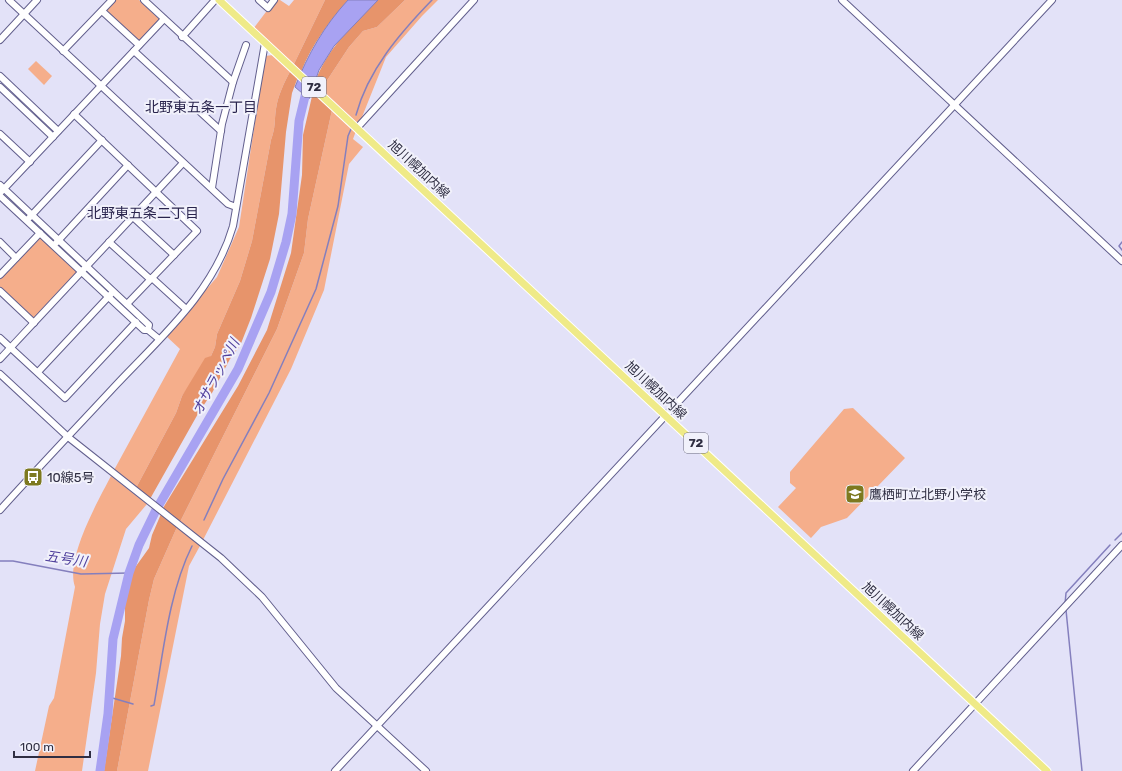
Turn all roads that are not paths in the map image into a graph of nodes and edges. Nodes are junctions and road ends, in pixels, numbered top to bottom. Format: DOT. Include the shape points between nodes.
graph roads {
  1 [pos="9,0"];
  2 [pos="37,0"];
  3 [pos="112,0"];
  4 [pos="144,0"];
  5 [pos="215,0"];
  6 [pos="219,0"];
  7 [pos="259,0"];
  8 [pos="274,0"];
  9 [pos="474,0"];
  10 [pos="842,0"];
  11 [pos="1052,0"];
  12 [pos="102,10"];
  13 [pos="24,14"];
  14 [pos="164,19"];
  15 [pos="182,36"];
  16 [pos="0,40"];
  17 [pos="265,43"];
  18 [pos="139,45"];
  19 [pos="246,45"];
  20 [pos="63,51"];
  21 [pos="134,51"];
  22 [pos="0,76"];
  23 [pos="233,82"];
  24 [pos="100,86"];
  25 [pos="0,87"];
  26 [pos="955,105"];
  27 [pos="74,114"];
  28 [pos="357,128"];
  29 [pos="58,131"];
  30 [pos="221,131"];
  31 [pos="0,134"];
  32 [pos="52,137"];
  33 [pos="102,140"];
  34 [pos="30,162"];
  35 [pos="183,163"];
  36 [pos="128,165"];
  37 [pos="212,188"];
  38 [pos="1,191"];
  39 [pos="157,191"];
  40 [pos="236,207"];
  41 [pos="32,215"];
  42 [pos="133,217"];
  43 [pos="26,220"];
  44 [pos="40,233"];
  45 [pos="59,241"];
  46 [pos="0,242"];
  47 [pos="109,242"];
  48 [pos="54,246"];
  49 [pos="174,255"];
  50 [pos="16,258"];
  51 [pos="1122,260"];
  52 [pos="86,266"];
  53 [pos="81,272"];
  54 [pos="0,275"];
  55 [pos="151,278"];
  56 [pos="0,291"];
  57 [pos="113,292"];
  58 [pos="108,297"];
  59 [pos="127,304"];
  60 [pos="186,309"];
  61 [pos="136,322"];
  62 [pos="34,323"];
  63 [pos="148,330"];
  64 [pos="0,338"];
  65 [pos="159,339"];
  66 [pos="11,348"];
  67 [pos="0,359"];
  68 [pos="38,372"];
  69 [pos="0,374"];
  70 [pos="666,415"];
  71 [pos="68,437"];
  72 [pos="0,510"];
  73 [pos="1122,545"];
  74 [pos="975,704"];
  75 [pos="378,726"];
  76 [pos="335,771"];
  77 [pos="426,771"];
  78 [pos="913,771"];
  79 [pos="1047,771"];
  1 -- 13 [label="street"];
  2 -- 13 [label="street"];
  3 -- 12 [label="street"];
  4 -- 14 [label="street"];
  5 -- 15 [label="street"];
  6 -- 17 [label="main road, 72"];
  7 -- 8 [label="street" via="268,8"];
  9 -- 28 [label="street"];
  10 -- 26 [label="street"];
  11 -- 26 [label="street"];
  12 -- 18 [label="street"];
  12 -- 20 [label="street"];
  13 -- 16 [label="street"];
  13 -- 20 [label="street"];
  14 -- 15 [label="street"];
  14 -- 18 [label="street"];
  15 -- 23 [label="street"];
  17 -- 28 [label="main road, 旭川幌加内線 / 72"];
  17 -- 40 [label="street"];
  18 -- 21 [label="street"];
  19 -- 23 [label="street"];
  20 -- 24 [label="street"];
  21 -- 24 [label="street"];
  21 -- 30 [label="street"];
  22 -- 29 [label="street"];
  23 -- 30 [label="street"];
  24 -- 27 [label="street"];
  24 -- 35 [label="street"];
  25 -- 32 [label="street"];
  26 -- 51 [label="street"];
  26 -- 70 [label="street"];
  27 -- 29 [label="street"];
  27 -- 33 [label="street"];
  28 -- 70 [label="main road, 旭川幌加内線 / 72"];
  29 -- 32 [label="street"];
  30 -- 37 [label="street"];
  31 -- 34 [label="street"];
  32 -- 34 [label="street"];
  33 -- 36 [label="street"];
  33 -- 41 [label="street"];
  34 -- 38 [label="street"];
  35 -- 37 [label="street"];
  35 -- 39 [label="street"];
  36 -- 39 [label="street"];
  36 -- 45 [label="street"];
  37 -- 40 [label="street" via="228,204"];
  38 -- 41 [label="street"];
  38 -- 43 [label="street"];
  39 -- 42 [label="street"];
  39 -- 49 [label="street" via="197,231"];
  40 -- 60 [label="street" via="229,240 213,275"];
  41 -- 43 [label="street"];
  41 -- 45 [label="street"];
  42 -- 47 [label="street"];
  42 -- 49 [label="street"];
  43 -- 44 [label="street"];
  44 -- 48 [label="street"];
  44 -- 50 [label="street"];
  45 -- 48 [label="street"];
  45 -- 52 [label="street"];
  46 -- 50 [label="street"];
  47 -- 52 [label="street"];
  47 -- 55 [label="street"];
  48 -- 53 [label="street"];
  49 -- 55 [label="street"];
  50 -- 54 [label="street"];
  52 -- 53 [label="street"];
  52 -- 57 [label="street"];
  53 -- 58 [label="street"];
  53 -- 62 [label="street"];
  55 -- 59 [label="street"];
  55 -- 60 [label="street"];
  56 -- 62 [label="street"];
  57 -- 58 [label="street"];
  57 -- 59 [label="street"];
  58 -- 61 [label="street"];
  58 -- 68 [label="street"];
  59 -- 63 [label="street" via="149,325"];
  60 -- 65 [label="street"];
  61 -- 63 [label="street" via="144,330"];
  61 -- 68 [label="street" via="65,398"];
  62 -- 66 [label="street"];
  63 -- 65 [label="street"];
  64 -- 66 [label="street"];
  65 -- 71 [label="street"];
  66 -- 67 [label="street"];
  66 -- 68 [label="street"];
  69 -- 71 [label="street"];
  70 -- 74 [label="main road, 旭川幌加内線 / 72"];
  70 -- 75 [label="street"];
  71 -- 72 [label="street"];
  71 -- 75 [label="street" via="245,579 336,688"];
  73 -- 74 [label="street"];
  74 -- 78 [label="street"];
  74 -- 79 [label="main road, 旭川幌加内線 / 72"];
  75 -- 76 [label="street"];
  75 -- 77 [label="street"];
}
